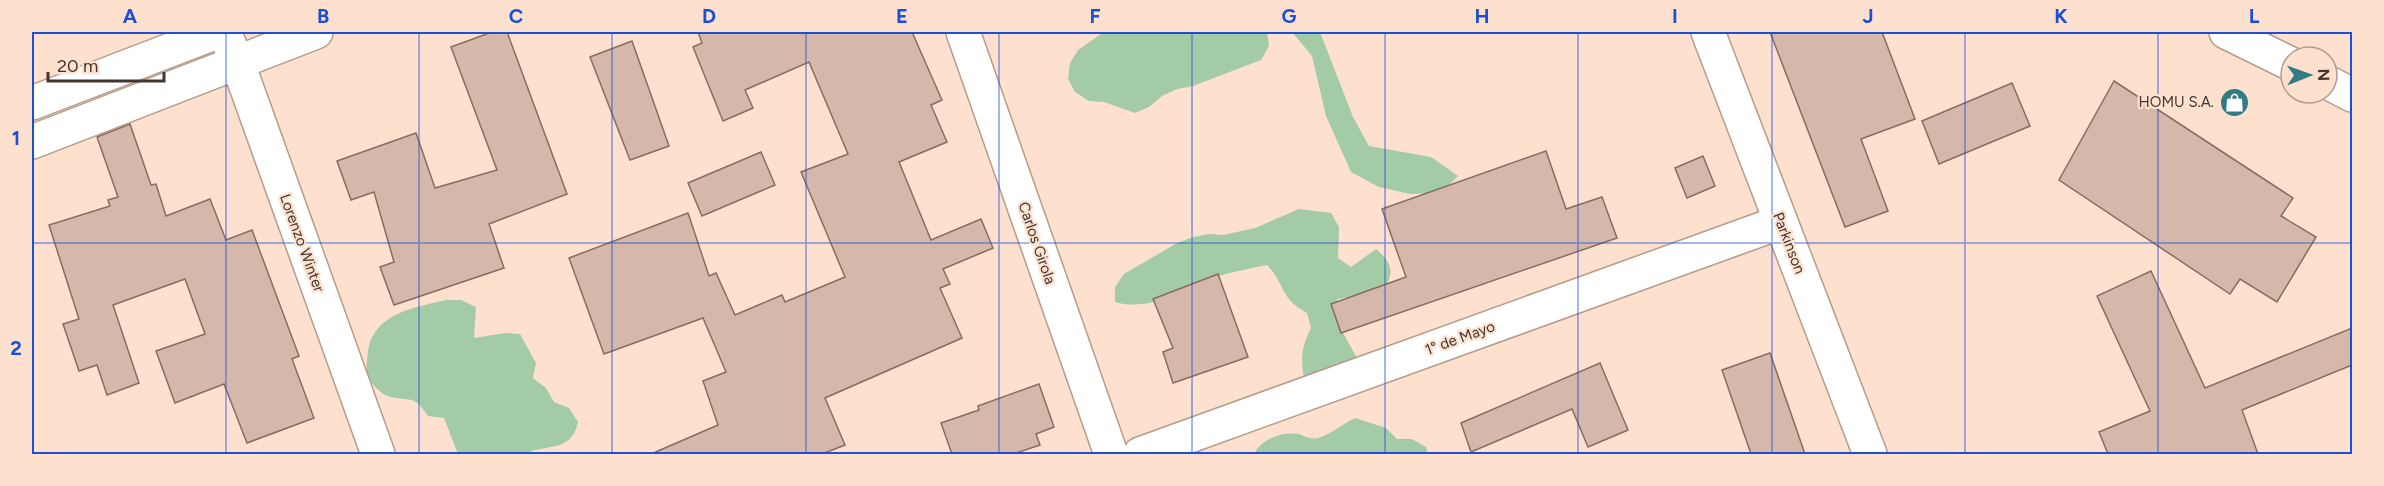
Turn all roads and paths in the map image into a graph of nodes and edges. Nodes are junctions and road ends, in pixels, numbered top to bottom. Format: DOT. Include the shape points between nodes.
graph roads {
  1 [pos="217,32"];
  2 [pos="224,32"];
  3 [pos="316,32"];
  4 [pos="963,32"];
  5 [pos="1708,32"];
  6 [pos="2226,32"];
  7 [pos="2279,58"];
  8 [pos="237,61"];
  9 [pos="32,103"];
  10 [pos="32,142"];
  11 [pos="1781,222"];
  12 [pos="378,454"];
  13 [pos="1111,454"];
  14 [pos="1140,454"];
  15 [pos="1870,454"];
  1 -- 9 [label="street"];
  2 -- 8 [label="street, Lorenzo Winter"];
  3 -- 8 [label="street"];
  4 -- 13 [label="street, Carlos Girola"];
  5 -- 11 [label="street, Parkinson"];
  6 -- 7 [label="street"];
  8 -- 10 [label="street"];
  8 -- 12 [label="street, Lorenzo Winter"];
  11 -- 14 [label="street, 1° de Mayo"];
  11 -- 15 [label="street, Parkinson"];
}
